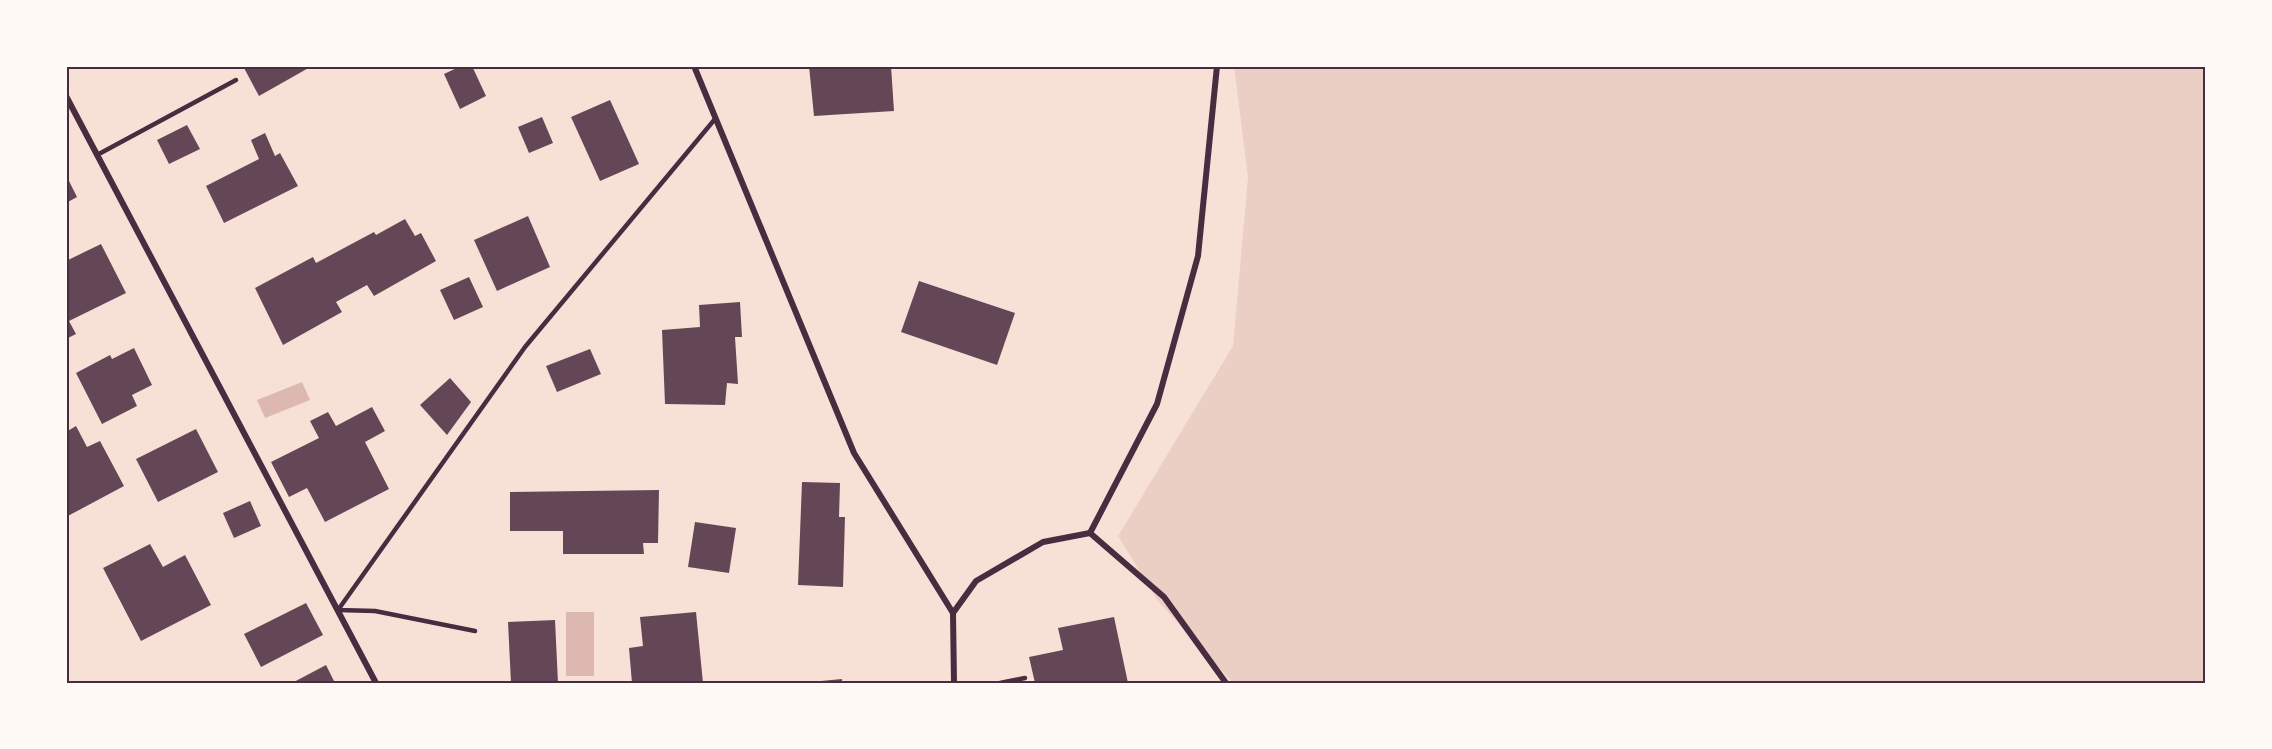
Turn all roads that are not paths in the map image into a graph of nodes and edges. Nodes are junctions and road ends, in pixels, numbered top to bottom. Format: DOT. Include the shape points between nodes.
graph roads {
  1 [pos="694,66"];
  2 [pos="1217,66"];
  3 [pos="236,80"];
  4 [pos="66,96"];
  5 [pos="715,119"];
  6 [pos="97,155"];
  7 [pos="1090,533"];
  8 [pos="338,610"];
  9 [pos="953,613"];
  10 [pos="475,630"];
  11 [pos="1025,678"];
  12 [pos="376,683"];
  13 [pos="954,683"];
  14 [pos="1000,683"];
  15 [pos="1226,683"];
  1 -- 5 [label="street"];
  2 -- 7 [label="street" via="1198,256 1157,404"];
  3 -- 6 [label="lane"];
  4 -- 6 [label="street"];
  5 -- 8 [label="lane" via="525,347"];
  5 -- 9 [label="street" via="854,453"];
  6 -- 8 [label="street"];
  7 -- 9 [label="street" via="1043,542 976,581"];
  7 -- 15 [label="street" via="1164,597"];
  8 -- 10 [label="lane" via="375,611"];
  8 -- 12 [label="street"];
  9 -- 13 [label="street"];
  11 -- 14 [label="lane"];
}
